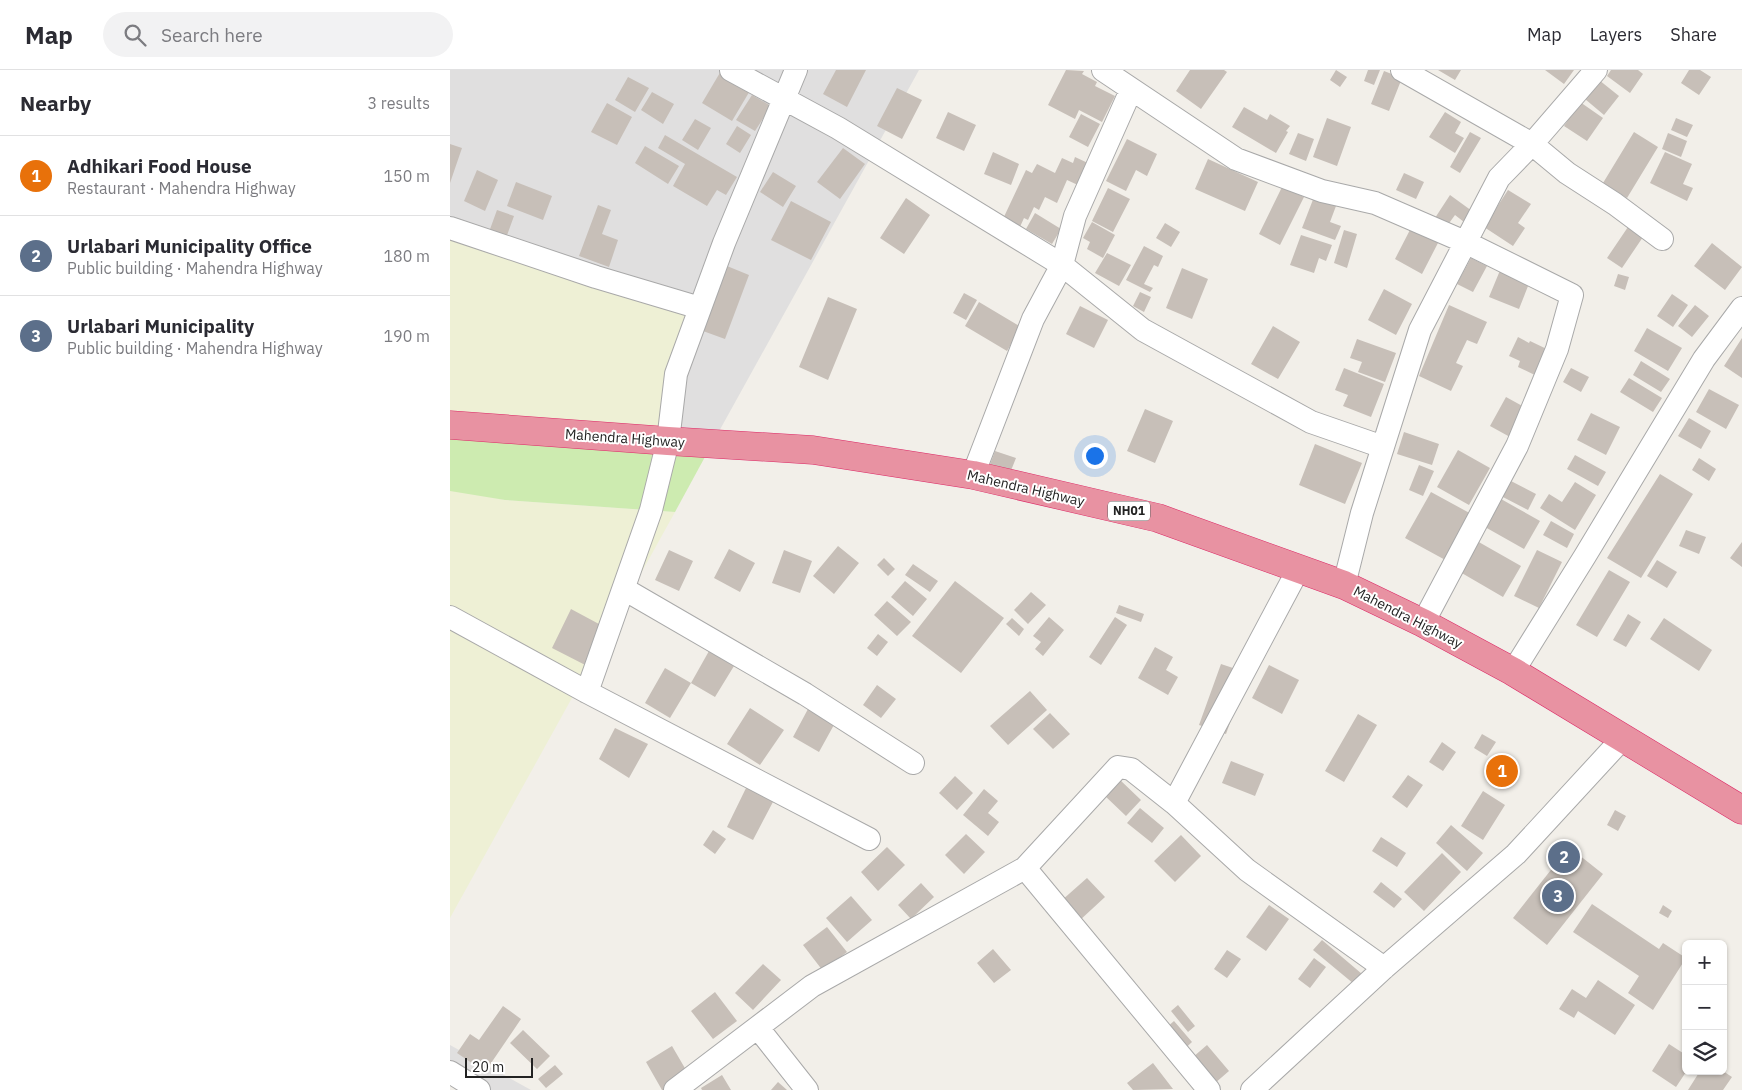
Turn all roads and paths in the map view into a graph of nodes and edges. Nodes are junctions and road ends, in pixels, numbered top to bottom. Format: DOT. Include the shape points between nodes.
graph roads {
  1 [pos="732,70"];
  2 [pos="796,70"];
  3 [pos="1103,70"];
  4 [pos="1402,70"];
  5 [pos="1596,70"];
  6 [pos="1131,90"];
  7 [pos="784,99"];
  8 [pos="1532,144"];
  9 [pos="450,228"];
  10 [pos="1662,239"];
  11 [pos="1465,242"];
  12 [pos="1062,265"];
  13 [pos="700,308"];
  14 [pos="1742,308"];
  15 [pos="450,425"];
  16 [pos="668,441"];
  17 [pos="1383,447"];
  18 [pos="973,475"];
  19 [pos="1299,568"];
  20 [pos="1344,585"];
  21 [pos="624,589"];
  22 [pos="450,617"];
  23 [pos="1422,623"];
  24 [pos="1512,671"];
  25 [pos="587,692"];
  26 [pos="1623,738"];
  27 [pos="913,763"];
  28 [pos="1174,803"];
  29 [pos="1742,810"];
  30 [pos="869,839"];
  31 [pos="1025,868"];
  32 [pos="1384,968"];
  33 [pos="758,1028"];
  34 [pos="450,1072"];
  35 [pos="479,1090"];
  36 [pos="675,1090"];
  37 [pos="807,1090"];
  38 [pos="1209,1090"];
  39 [pos="1252,1090"];
  1 -- 7 [label="street"];
  2 -- 7 [label="street"];
  3 -- 6 [label="street"];
  4 -- 8 [label="street"];
  5 -- 8 [label="street"];
  6 -- 11 [label="street" via="1236,159 1322,191 1375,203"];
  6 -- 12 [label="street" via="1076,216"];
  7 -- 12 [label="street" via="838,128"];
  7 -- 13 [label="street"];
  8 -- 10 [label="street" via="1567,173"];
  8 -- 11 [label="street" via="1499,178"];
  9 -- 13 [label="street"];
  11 -- 17 [label="street" via="1420,330"];
  11 -- 23 [label="street" via="1572,295 1558,349 1517,446"];
  12 -- 17 [label="street" via="1143,330 1311,422"];
  12 -- 18 [label="street" via="1033,319"];
  13 -- 16 [label="street" via="676,374"];
  14 -- 24 [label="street" via="1704,359"];
  15 -- 16 [label="highway, Mahendra Highway / NH01"];
  16 -- 18 [label="highway, Mahendra Highway / NH01" via="813,450"];
  16 -- 21 [label="street" via="651,510"];
  17 -- 20 [label="street"];
  18 -- 19 [label="highway, Mahendra Highway / NH01" via="1158,518"];
  19 -- 20 [label="highway, Mahendra Highway / NH01"];
  19 -- 28 [label="street"];
  20 -- 23 [label="highway, Mahendra Highway / NH01"];
  21 -- 25 [label="street"];
  21 -- 27 [label="street" via="805,694"];
  22 -- 25 [label="street"];
  23 -- 24 [label="highway, Mahendra Highway / NH01"];
  24 -- 26 [label="highway, Mahendra Highway / NH01"];
  25 -- 30 [label="street"];
  26 -- 29 [label="highway, Mahendra Highway / NH01"];
  26 -- 32 [label="street" via="1516,854"];
  28 -- 31 [label="street" via="1131,769 1118,768"];
  28 -- 32 [label="street" via="1246,870"];
  31 -- 33 [label="street" via="812,986"];
  31 -- 38 [label="street"];
  32 -- 39 [label="street"];
  33 -- 36 [label="street"];
  33 -- 37 [label="street"];
  34 -- 35 [label="street"];
}
